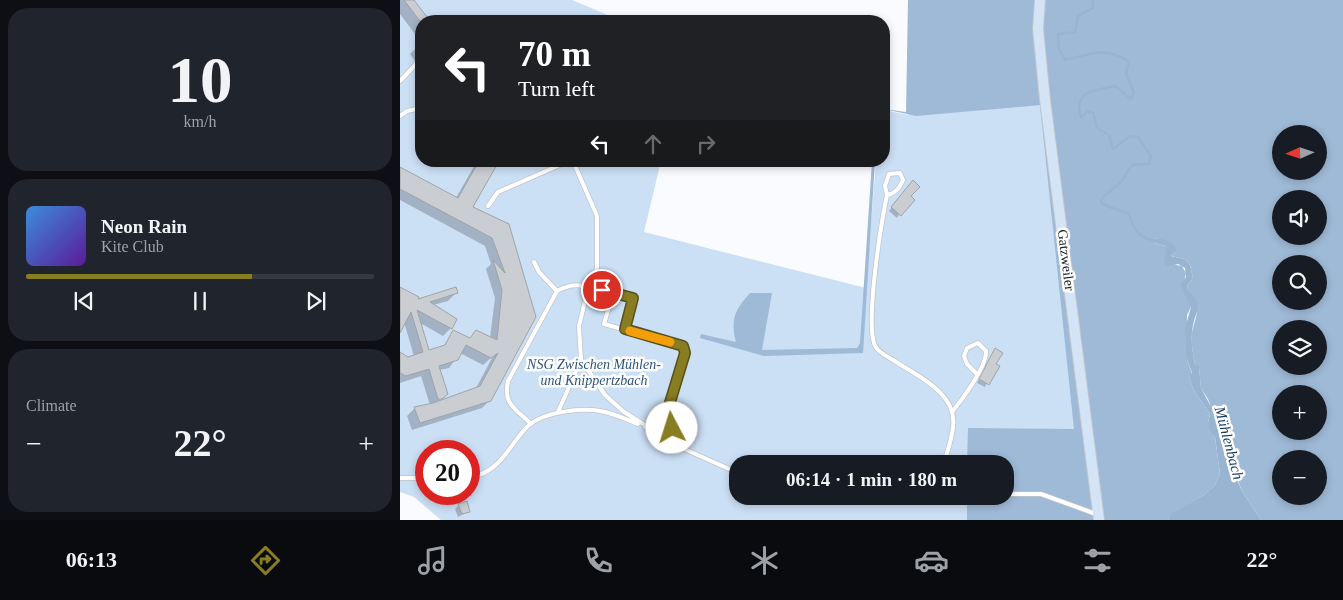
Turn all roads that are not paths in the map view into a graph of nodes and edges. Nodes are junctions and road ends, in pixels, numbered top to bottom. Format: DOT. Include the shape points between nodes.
graph roads {
  1 [pos="1040,0"];
  2 [pos="415,65"];
  3 [pos="400,81"];
  4 [pos="415,109"];
  5 [pos="400,116"];
  6 [pos="557,167"];
  7 [pos="574,167"];
  8 [pos="887,195"];
  9 [pos="488,206"];
  10 [pos="534,262"];
  11 [pos="588,289"];
  12 [pos="557,291"];
  13 [pos="613,292"];
  14 [pos="625,329"];
  15 [pos="582,360"];
  16 [pos="977,374"];
  17 [pos="668,409"];
  18 [pos="558,412"];
  19 [pos="952,412"];
  20 [pos="531,424"];
  21 [pos="645,427"];
  22 [pos="682,448"];
  23 [pos="946,455"];
  24 [pos="729,469"];
  25 [pos="480,475"];
  26 [pos="400,478"];
  27 [pos="415,478"];
  28 [pos="1014,494"];
  29 [pos="1098,517"];
  1 -- 29 [label="street, Gatzweiler" via="1041,65"];
  2 -- 3 [label="lane"];
  4 -- 5 [label="lane"];
  6 -- 9 [label="lane" via="498,192"];
  7 -- 11 [label="lane" via="597,216 598,268"];
  8 -- 8 [label="lane" via="900,186 903,180 900,173 889,174 885,186"];
  8 -- 19 [label="lane" via="872,313 874,344 881,353 929,382 947,401"];
  10 -- 12 [label="lane"];
  11 -- 12 [label="lane" via="568,286"];
  11 -- 13 [label="lane"];
  11 -- 15 [label="lane" via="579,326"];
  12 -- 20 [label="lane" via="508,381 505,394 509,403"];
  13 -- 14 [label="lane" via="633,298"];
  13 -- 14 [label="lane" via="604,324"];
  14 -- 17 [label="lane" via="683,346 685,353"];
  15 -- 18 [label="lane"];
  15 -- 21 [label="lane" via="605,395"];
  16 -- 16 [label="lane" via="986,355 978,343 967,348 964,356 966,364"];
  16 -- 19 [label="lane"];
  17 -- 21 [label="lane"];
  17 -- 22 [label="lane" via="672,428"];
  18 -- 20 [label="lane"];
  18 -- 21 [label="lane" via="604,412"];
  19 -- 23 [label="lane" via="954,425"];
  20 -- 25 [label="lane" via="495,468"];
  21 -- 22 [label="lane"];
  22 -- 24 [label="lane"];
  26 -- 27 [label="lane"];
  28 -- 29 [label="lane" via="1041,494"];
}
